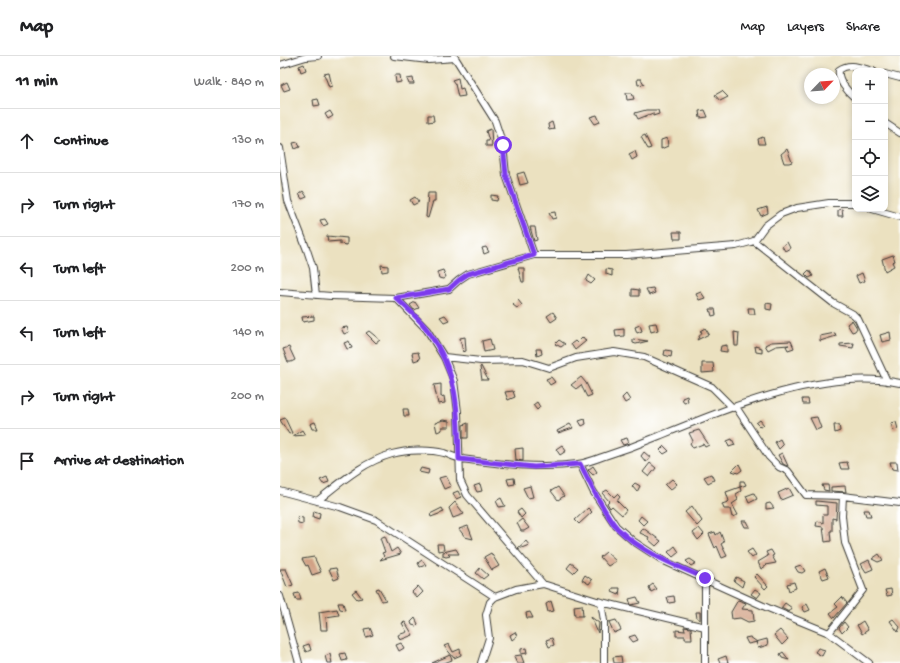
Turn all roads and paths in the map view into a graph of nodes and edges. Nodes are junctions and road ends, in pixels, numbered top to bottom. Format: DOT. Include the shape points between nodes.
graph roads {
  1 [pos="318,56"];
  2 [pos="394,56"];
  3 [pos="455,57"];
  4 [pos="280,65"];
  5 [pos="861,68"];
  6 [pos="888,75"];
  7 [pos="900,78"];
  8 [pos="852,95"];
  9 [pos="888,125"];
  10 [pos="900,133"];
  11 [pos="280,148"];
  12 [pos="852,203"];
  13 [pos="882,212"];
  14 [pos="900,217"];
  15 [pos="754,241"];
  16 [pos="534,255"];
  17 [pos="280,292"];
  18 [pos="316,295"];
  19 [pos="396,298"];
  20 [pos="444,357"];
  21 [pos="887,381"];
  22 [pos="900,383"];
  23 [pos="734,408"];
  24 [pos="459,459"];
  25 [pos="580,464"];
  26 [pos="280,491"];
  27 [pos="843,496"];
  28 [pos="317,501"];
  29 [pos="900,503"];
  30 [pos="705,578"];
  31 [pos="542,584"];
  32 [pos="280,596"];
  33 [pos="494,597"];
  34 [pos="601,602"];
  35 [pos="705,627"];
  36 [pos="829,633"];
  37 [pos="299,663"];
  38 [pos="481,663"];
  39 [pos="604,663"];
  40 [pos="706,663"];
  41 [pos="869,663"];
  1 -- 4 [label="street"];
  2 -- 3 [label="street" via="429,60"];
  3 -- 16 [label="street" via="495,121 503,145 506,175"];
  5 -- 8 [label="street" via="845,66 839,70 840,81"];
  6 -- 7 [label="street"];
  9 -- 10 [label="street"];
  11 -- 18 [label="street" via="288,201 308,250"];
  12 -- 15 [label="street" via="816,205 780,214 764,226"];
  13 -- 14 [label="street"];
  15 -- 16 [label="street" via="716,249 626,255"];
  15 -- 21 [label="street" via="833,303 858,319"];
  16 -- 19 [label="street" via="468,274 449,289"];
  17 -- 18 [label="street"];
  18 -- 19 [label="street"];
  19 -- 20 [label="street" via="427,330"];
  20 -- 23 [label="street" via="481,361 523,360 549,368 576,358 614,352 644,357 712,387"];
  20 -- 24 [label="street" via="454,381"];
  21 -- 22 [label="street"];
  21 -- 23 [label="street" via="824,382 789,389"];
  23 -- 25 [label="street"];
  23 -- 27 [label="street" via="769,457 788,471 803,493 810,496"];
  24 -- 25 [label="street" via="534,467"];
  24 -- 28 [label="street" via="443,453 421,450 393,454 375,460 352,473"];
  24 -- 31 [label="street" via="460,480 467,495"];
  25 -- 30 [label="street" via="616,526 662,560"];
  26 -- 28 [label="street"];
  27 -- 29 [label="street"];
  27 -- 36 [label="street" via="845,543 863,588"];
  28 -- 33 [label="street" via="376,520"];
  30 -- 35 [label="street"];
  30 -- 36 [label="street"];
  31 -- 33 [label="street"];
  31 -- 34 [label="street"];
  32 -- 37 [label="street"];
  33 -- 38 [label="street" via="487,608 489,638"];
  34 -- 35 [label="street"];
  34 -- 39 [label="street" via="604,621"];
  35 -- 40 [label="street"];
  36 -- 41 [label="street"];
}
